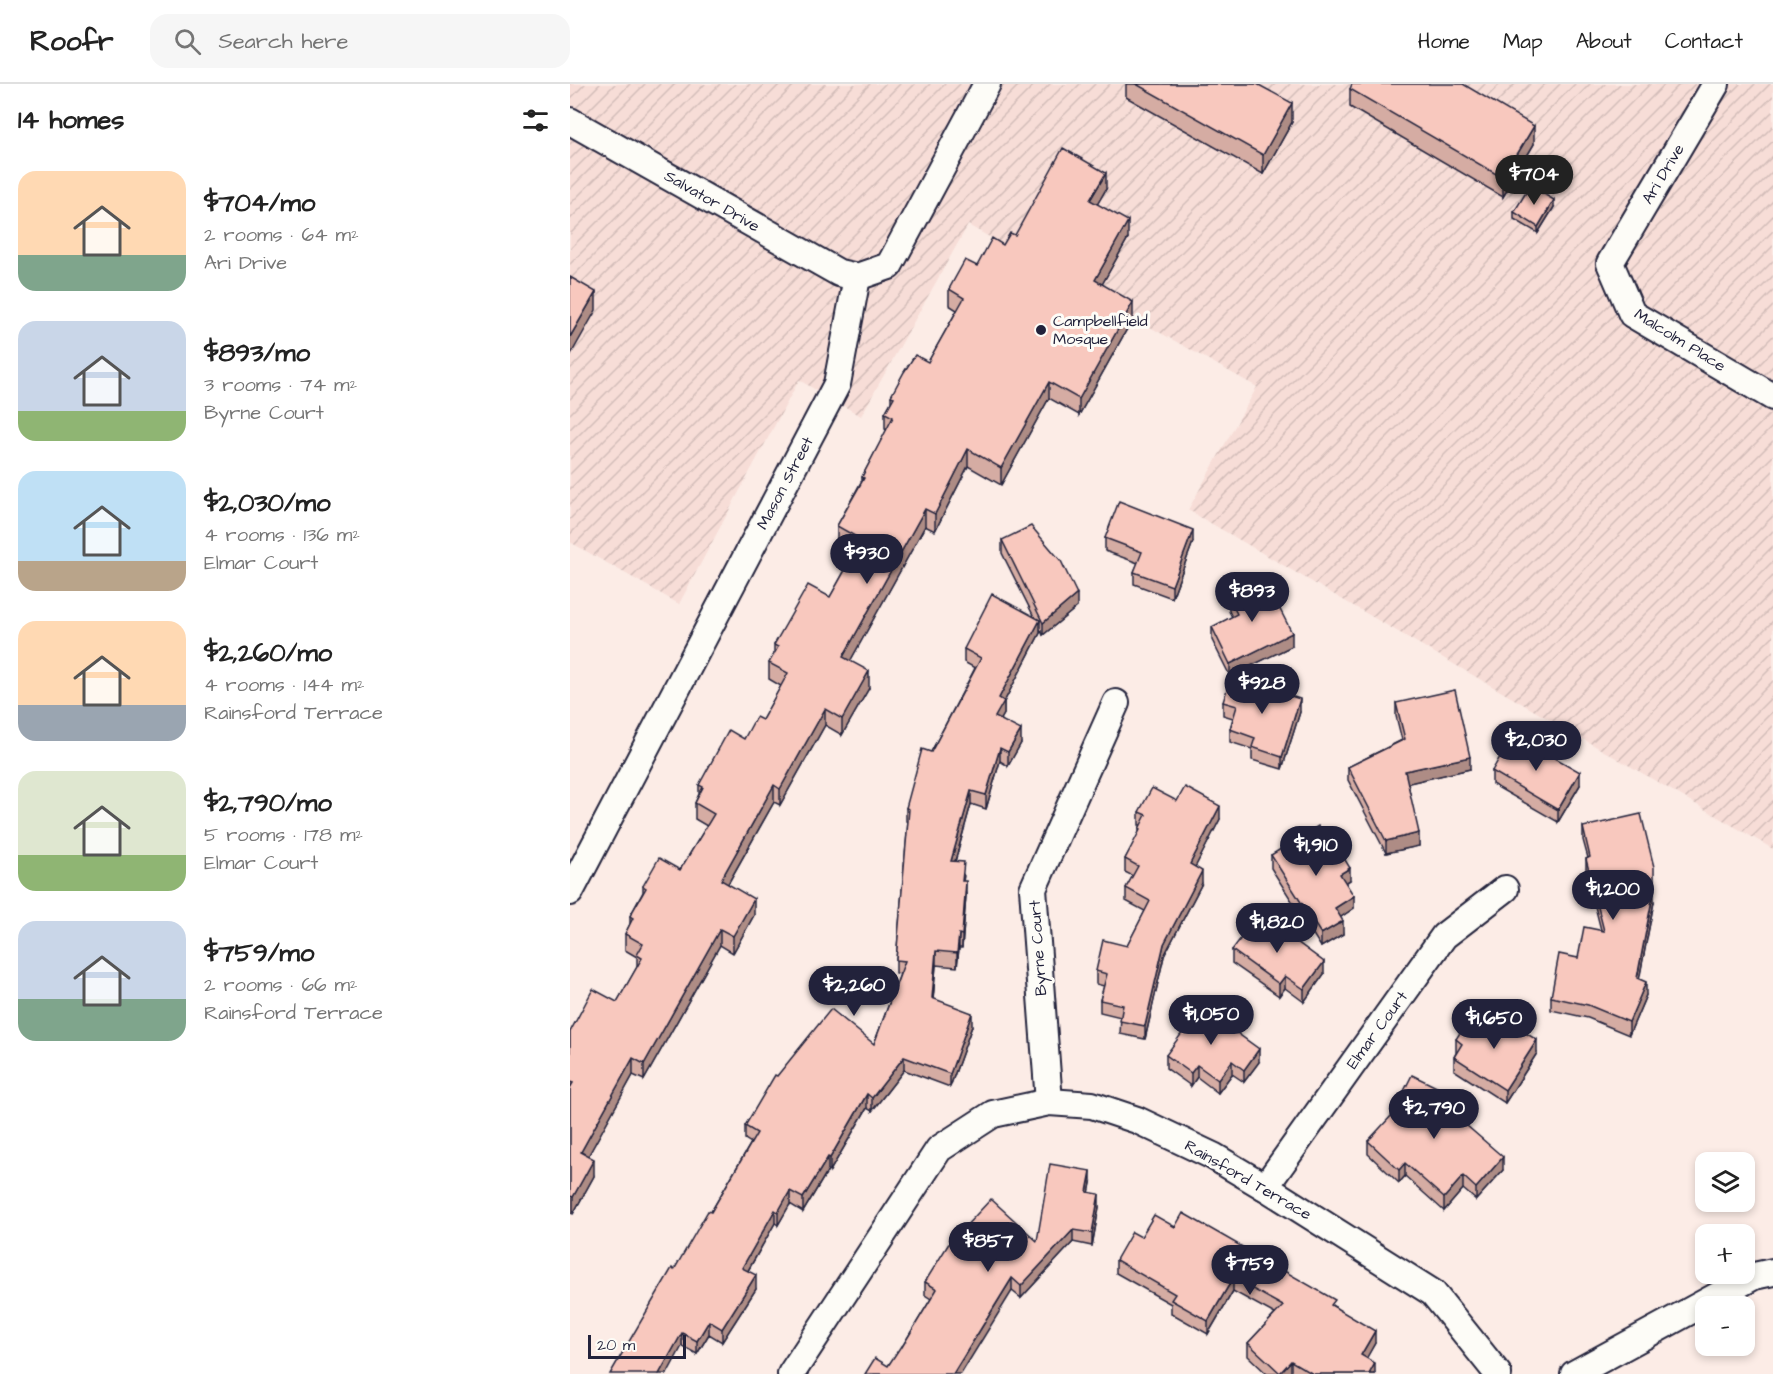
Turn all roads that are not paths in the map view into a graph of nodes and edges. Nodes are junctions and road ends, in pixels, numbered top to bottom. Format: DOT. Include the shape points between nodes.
graph roads {
  1 [pos="987,84"];
  2 [pos="1716,84"];
  3 [pos="570,121"];
  4 [pos="1610,263"];
  5 [pos="856,277"];
  6 [pos="1773,396"];
  7 [pos="1116,703"];
  8 [pos="1505,889"];
  9 [pos="570,892"];
  10 [pos="1049,1102"];
  11 [pos="1265,1187"];
  12 [pos="1773,1272"];
  13 [pos="791,1374"];
  14 [pos="1498,1374"];
  15 [pos="1575,1374"];
  1 -- 5 [label="street" via="889,266"];
  2 -- 4 [label="street, Ari Drive"];
  3 -- 5 [label="street, Salvator Drive" via="839,273"];
  4 -- 6 [label="street, Malcolm Place" via="1632,314"];
  5 -- 9 [label="street, Mason Street" via="837,384"];
  7 -- 10 [label="street, Byrne Court" via="1033,889"];
  8 -- 11 [label="street, Elmar Court" via="1444,936"];
  10 -- 11 [label="street, Rainsford Terrace" via="1092,1105 1137,1120 1213,1156"];
  10 -- 13 [label="street, Rainsford Terrace" via="993,1114 939,1149"];
  11 -- 14 [label="street, Rainsford Terrace" via="1433,1293"];
  12 -- 15 [label="street" via="1754,1276"];
}
